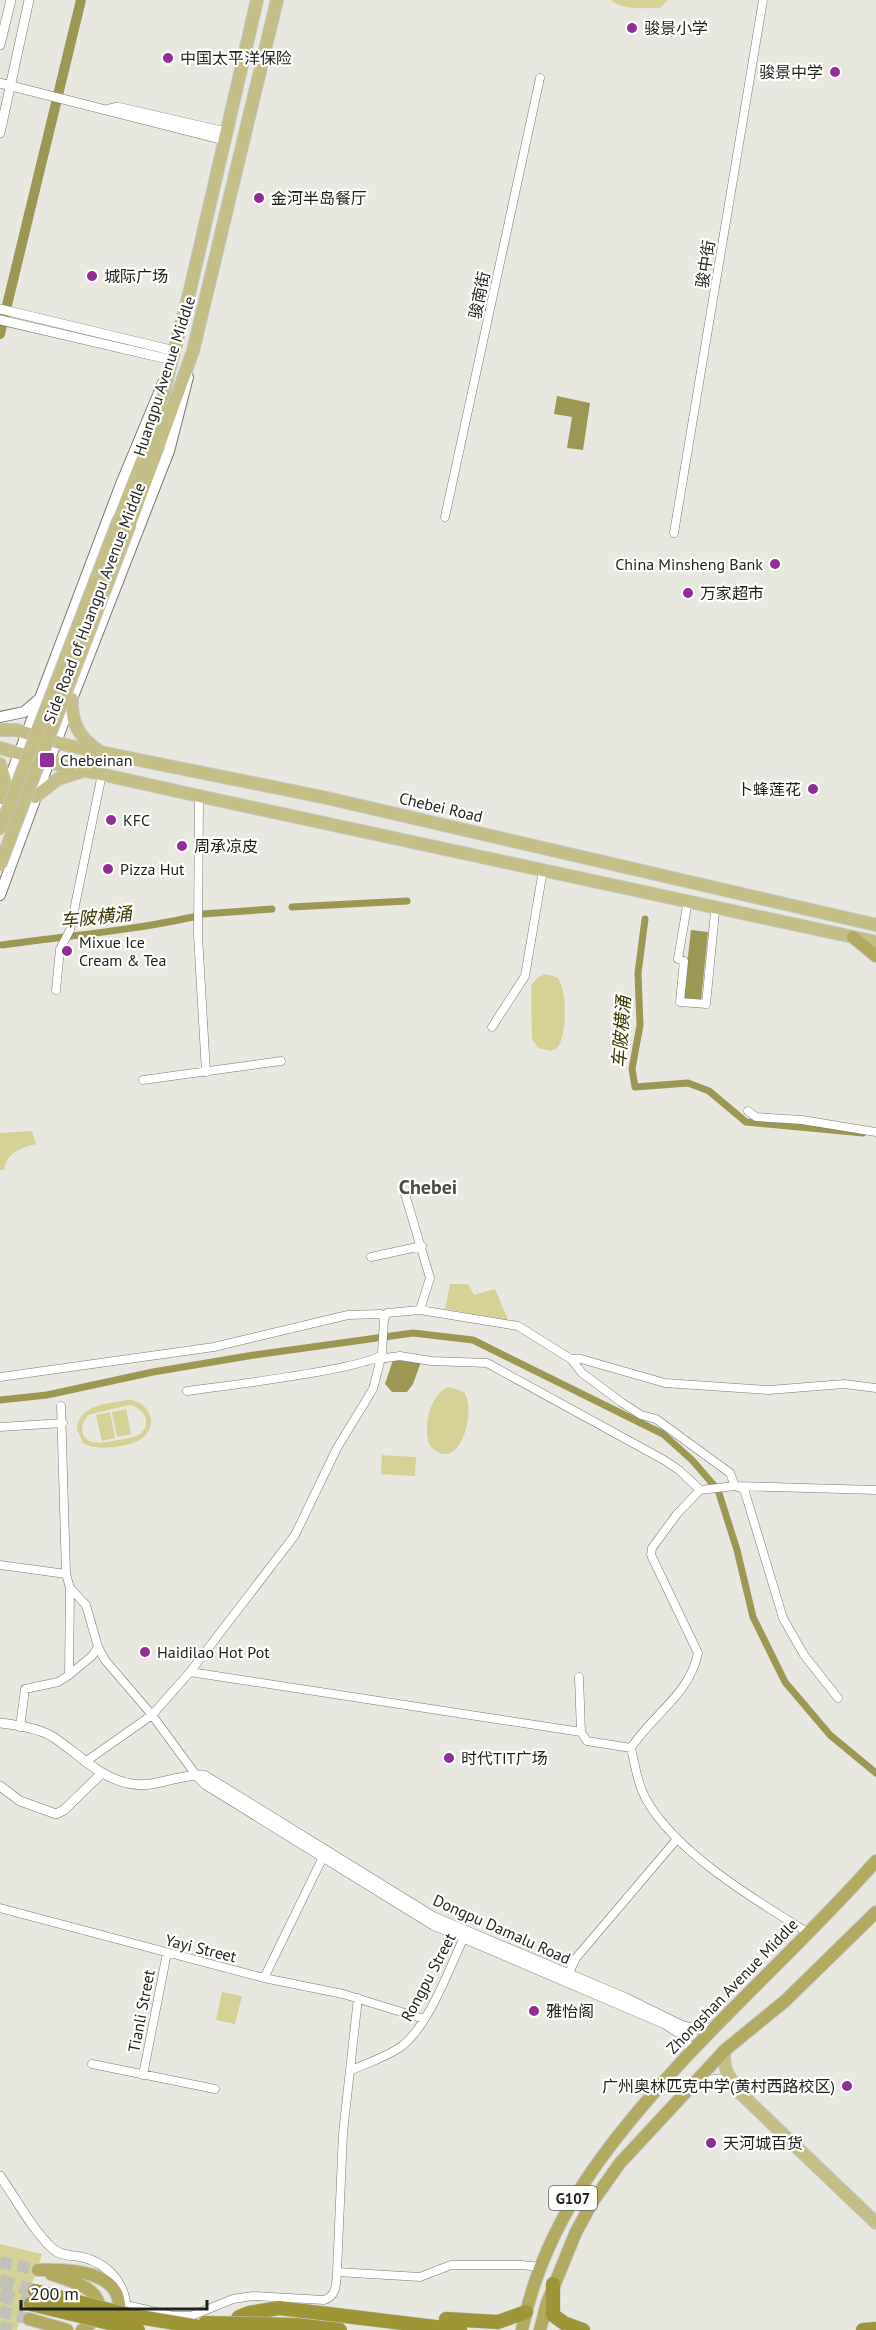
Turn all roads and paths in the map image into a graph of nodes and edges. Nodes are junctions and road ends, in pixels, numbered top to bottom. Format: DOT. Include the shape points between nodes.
graph roads {
  1 [pos="11,0"];
  2 [pos="29,0"];
  3 [pos="257,0"];
  4 [pos="277,0"];
  5 [pos="763,0"];
  6 [pos="0,45"];
  7 [pos="540,78"];
  8 [pos="4,84"];
  9 [pos="0,133"];
  10 [pos="225,136"];
  11 [pos="210,202"];
  12 [pos="229,206"];
  13 [pos="195,271"];
  14 [pos="213,275"];
  15 [pos="0,309"];
  16 [pos="0,320"];
  17 [pos="193,351"];
  18 [pos="172,360"];
  19 [pos="445,517"];
  20 [pos="125,522"];
  21 [pos="674,532"];
  22 [pos="68,623"];
  23 [pos="97,635"];
  24 [pos="49,674"];
  25 [pos="78,685"];
  26 [pos="40,697"];
  27 [pos="72,699"];
  28 [pos="0,719"];
  29 [pos="0,730"];
  30 [pos="21,731"];
  31 [pos="56,742"];
  32 [pos="37,747"];
  33 [pos="0,748"];
  34 [pos="19,752"];
  35 [pos="104,753"];
  36 [pos="49,761"];
  37 [pos="0,764"];
  38 [pos="87,771"];
  39 [pos="102,774"];
  40 [pos="199,796"];
  41 [pos="35,797"];
  42 [pos="1,802"];
  43 [pos="29,814"];
  44 [pos="0,831"];
  45 [pos="17,848"];
  46 [pos="609,863"];
  47 [pos="0,865"];
  48 [pos="543,870"];
  49 [pos="650,872"];
  50 [pos="604,883"];
  51 [pos="645,892"];
  52 [pos="0,895"];
  53 [pos="687,906"];
  54 [pos="715,912"];
  55 [pos="876,925"];
  56 [pos="853,937"];
  57 [pos="876,942"];
  58 [pos="876,956"];
  59 [pos="56,990"];
  60 [pos="492,1027"];
  61 [pos="281,1061"];
  62 [pos="206,1072"];
  63 [pos="143,1080"];
  64 [pos="748,1111"];
  65 [pos="876,1132"];
  66 [pos="405,1194"];
  67 [pos="422,1246"];
  68 [pos="371,1257"];
  69 [pos="420,1310"];
  70 [pos="384,1319"];
  71 [pos="382,1354"];
  72 [pos="571,1359"];
  73 [pos="0,1377"];
  74 [pos="876,1388"];
  75 [pos="187,1391"];
  76 [pos="61,1406"];
  77 [pos="63,1423"];
  78 [pos="0,1427"];
  79 [pos="735,1485"];
  80 [pos="700,1490"];
  81 [pos="876,1490"];
  82 [pos="0,1565"];
  83 [pos="66,1574"];
  84 [pos="70,1588"];
  85 [pos="98,1647"];
  86 [pos="190,1671"];
  87 [pos="69,1675"];
  88 [pos="579,1677"];
  89 [pos="838,1698"];
  90 [pos="152,1714"];
  91 [pos="0,1723"];
  92 [pos="21,1727"];
  93 [pos="581,1732"];
  94 [pos="631,1748"];
  95 [pos="85,1762"];
  96 [pos="102,1773"];
  97 [pos="196,1774"];
  98 [pos="0,1786"];
  99 [pos="677,1839"];
  100 [pos="325,1852"];
  101 [pos="876,1861"];
  102 [pos="0,1908"];
  103 [pos="876,1912"];
  104 [pos="807,1932"];
  105 [pos="465,1935"];
  106 [pos="167,1953"];
  107 [pos="568,1975"];
  108 [pos="264,1978"];
  109 [pos="602,1993"];
  110 [pos="358,1998"];
  111 [pos="424,2019"];
  112 [pos="714,2028"];
  113 [pos="725,2050"];
  114 [pos="691,2053"];
  115 [pos="92,2064"];
  116 [pos="352,2070"];
  117 [pos="142,2074"];
  118 [pos="693,2083"];
  119 [pos="659,2086"];
  120 [pos="215,2089"];
  121 [pos="740,2093"];
  122 [pos="671,2107"];
  123 [pos="629,2120"];
  124 [pos="640,2139"];
  125 [pos="0,2176"];
  126 [pos="876,2223"];
  127 [pos="540,2267"];
  128 [pos="338,2272"];
  129 [pos="554,2284"];
  130 [pos="126,2305"];
  131 [pos="309,2312"];
  132 [pos="526,2312"];
  133 [pos="29,2319"];
  134 [pos="168,2322"];
  135 [pos="321,2328"];
  136 [pos="63,2329"];
  137 [pos="876,2329"];
  138 [pos="82,2330"];
  139 [pos="113,2330"];
  140 [pos="120,2330"];
  141 [pos="138,2330"];
  142 [pos="216,2330"];
  143 [pos="231,2330"];
  144 [pos="340,2330"];
  145 [pos="388,2330"];
  146 [pos="460,2330"];
  147 [pos="522,2330"];
  148 [pos="540,2330"];
  149 [pos="583,2330"];
  150 [pos="863,2330"];
  1 -- 6 [label="street"];
  2 -- 8 [label="street"];
  3 -- 10 [label="main road, Huangpu Avenue Middle"];
  4 -- 12 [label="main road, Huangpu Avenue Middle"];
  5 -- 21 [label="street, 骏中街"];
  7 -- 19 [label="street, 骏南街"];
  8 -- 9 [label="street"];
  8 -- 10 [label="street" via="109,109 117,107"];
  10 -- 11 [label="main road, Huangpu Avenue Middle"];
  11 -- 12 [label="main road" via="217,212"];
  11 -- 13 [label="main road, Huangpu Avenue Middle"];
  12 -- 14 [label="main road, Huangpu Avenue Middle"];
  13 -- 14 [label="main road" via="205,266"];
  13 -- 18 [label="main road, Huangpu Avenue Middle"];
  14 -- 17 [label="main road, Huangpu Avenue Middle"];
  15 -- 18 [label="street"];
  16 -- 18 [label="street"];
  17 -- 20 [label="main road, Huangpu Avenue Middle"];
  17 -- 23 [label="main road, Side Road of Huangpu Avenue Middle" via="169,451"];
  18 -- 20 [label="main road, Huangpu Avenue Middle"];
  18 -- 22 [label="main road, Side Road of Huangpu Avenue Middle"];
  20 -- 32 [label="main road, Huangpu Avenue Middle, bridge"];
  22 -- 23 [label="main road" via="79,637"];
  22 -- 24 [label="main road, Side Road of Huangpu Avenue Middle"];
  23 -- 25 [label="main road, Side Road of Huangpu Avenue Middle"];
  24 -- 25 [label="main road" via="60,687"];
  24 -- 26 [label="main road, Side Road of Huangpu Avenue Middle"];
  25 -- 27 [label="main road, Side Road of Huangpu Avenue Middle"];
  26 -- 28 [label="main road" via="24,712"];
  26 -- 30 [label="main road, Side Road of Huangpu Avenue Middle"];
  27 -- 31 [label="main road, Side Road of Huangpu Avenue Middle"];
  27 -- 35 [label="main road" via="72,717 78,730"];
  28 -- 30 [label="main road, Chebei Road"];
  29 -- 30 [label="main road"];
  30 -- 31 [label="main road, Chebei Road"];
  30 -- 34 [label="main road, Side Road of Huangpu Avenue Middle"];
  31 -- 35 [label="main road, Chebei Road"];
  31 -- 36 [label="main road, Side Road of Huangpu Avenue Middle"];
  32 -- 44 [label="main road, bridge"];
  32 -- 47 [label="main road, bridge"];
  33 -- 34 [label="main road"];
  34 -- 36 [label="main road"];
  34 -- 42 [label="main road, Side Road of Huangpu Avenue Middle"];
  35 -- 39 [label="main road" via="98,762"];
  35 -- 46 [label="main road, Chebei Road" via="327,798"];
  36 -- 38 [label="main road"];
  36 -- 41 [label="main road, Side Road of Huangpu Avenue Middle"];
  37 -- 42 [label="main road" via="5,780"];
  38 -- 39 [label="main road"];
  38 -- 41 [label="main road" via="58,779"];
  39 -- 40 [label="main road"];
  39 -- 59 [label="street" via="70,930 60,949"];
  40 -- 48 [label="main road"];
  40 -- 62 [label="street" via="198,936"];
  41 -- 43 [label="main road, Side Road of Huangpu Avenue Middle"];
  42 -- 43 [label="main road" via="17,802"];
  43 -- 45 [label="main road, Side Road of Huangpu Avenue Middle"];
  44 -- 45 [label="main road"];
  45 -- 52 [label="main road, Side Road of Huangpu Avenue Middle"];
  46 -- 49 [label="main road, Chebei Road"];
  46 -- 50 [label="main road" via="615,875"];
  48 -- 50 [label="main road"];
  48 -- 60 [label="street" via="525,976"];
  49 -- 51 [label="main road" via="639,880"];
  49 -- 55 [label="main road, Chebei Road"];
  50 -- 51 [label="main road"];
  51 -- 56 [label="main road"];
  53 -- 54 [label="street" via="678,959 684,960 680,1002 706,1004"];
  56 -- 57 [label="main road"];
  56 -- 58 [label="highway"];
  61 -- 62 [label="street"];
  62 -- 63 [label="street"];
  64 -- 65 [label="street" via="756,1117"];
  66 -- 67 [label="street"];
  67 -- 68 [label="street"];
  67 -- 69 [label="street" via="430,1278"];
  69 -- 70 [label="street" via="387,1313"];
  69 -- 72 [label="street" via="518,1326"];
  70 -- 71 [label="street"];
  70 -- 73 [label="street" via="381,1314 348,1315 214,1347"];
  71 -- 75 [label="street" via="378,1359 349,1366"];
  71 -- 80 [label="street" via="385,1358 400,1356 431,1362 487,1363 664,1460"];
  71 -- 86 [label="street" via="374,1389 337,1448 294,1535"];
  72 -- 74 [label="street" via="665,1383 769,1390 844,1384"];
  72 -- 79 [label="street" via="582,1373 621,1402 640,1415 656,1419 694,1445 730,1473"];
  76 -- 77 [label="street"];
  77 -- 78 [label="street"];
  77 -- 83 [label="street"];
  79 -- 80 [label="street"];
  79 -- 81 [label="street"];
  79 -- 89 [label="street" via="744,1489 783,1618 804,1655"];
  80 -- 94 [label="street" via="661,1533 651,1555 698,1653 696,1665 672,1703"];
  82 -- 83 [label="street"];
  83 -- 84 [label="street"];
  84 -- 85 [label="street" via="86,1605"];
  84 -- 87 [label="street"];
  85 -- 87 [label="street"];
  85 -- 90 [label="street"];
  86 -- 90 [label="street"];
  86 -- 93 [label="street"];
  87 -- 92 [label="street" via="58,1682 25,1689"];
  88 -- 93 [label="street"];
  90 -- 95 [label="street"];
  90 -- 97 [label="street"];
  91 -- 92 [label="street"];
  92 -- 95 [label="street" via="52,1736"];
  93 -- 94 [label="street" via="587,1741"];
  94 -- 99 [label="street" via="642,1792"];
  95 -- 96 [label="street"];
  96 -- 97 [label="street" via="136,1785 172,1782"];
  96 -- 98 [label="street" via="56,1814 20,1801"];
  97 -- 100 [label="street, Dongpu Damalu Road" via="206,1785"];
  99 -- 104 [label="street"];
  99 -- 107 [label="street" via="576,1958"];
  100 -- 105 [label="street, Dongpu Damalu Road"];
  100 -- 108 [label="street"];
  101 -- 104 [label="highway, Zhongshan Avenue Middle / G107"];
  102 -- 106 [label="street, Yayi Street"];
  103 -- 113 [label="highway" via="785,2001"];
  104 -- 112 [label="highway, Zhongshan Avenue Middle / G107"];
  105 -- 107 [label="street, Dongpu Damalu Road"];
  105 -- 109 [label="street, Dongpu Damalu Road"];
  105 -- 111 [label="street, Rongpu Street"];
  106 -- 108 [label="street, Yayi Street"];
  106 -- 117 [label="street, Tianli Street"];
  107 -- 109 [label="street, Dongpu Damalu Road"];
  108 -- 110 [label="street, Yayi Street"];
  109 -- 112 [label="street, Dongpu Damalu Road" via="688,2028"];
  109 -- 114 [label="street, Dongpu Damalu Road" via="674,2028 688,2040"];
  110 -- 111 [label="street, Yayi Street"];
  110 -- 116 [label="street"];
  111 -- 116 [label="street, Rongpu Street" via="393,2052"];
  112 -- 114 [label="highway, Zhongshan Avenue Middle / G107"];
  113 -- 118 [label="highway, G107"];
  113 -- 121 [label="main road" via="727,2074"];
  114 -- 119 [label="highway, Zhongshan Avenue Middle / G107"];
  115 -- 117 [label="street"];
  116 -- 128 [label="street" via="344,2133"];
  117 -- 120 [label="street"];
  118 -- 121 [label="street" via="720,2079"];
  118 -- 122 [label="highway, G107"];
  119 -- 122 [label="highway" via="658,2102"];
  119 -- 123 [label="highway, Zhongshan Avenue Middle / G107"];
  121 -- 126 [label="main road"];
  122 -- 124 [label="highway, G107"];
  123 -- 124 [label="highway" via="641,2127"];
  123 -- 127 [label="highway, Zhongshan Avenue Middle / G107" via="573,2197"];
  124 -- 129 [label="highway, G107" via="593,2201"];
  125 -- 130 [label="street" via="36,2230 53,2248 102,2265 116,2278"];
  127 -- 128 [label="street" via="451,2265 420,2277"];
  127 -- 132 [label="highway, Zhongshan Avenue Middle / G107"];
  128 -- 130 [label="street" via="335,2292 324,2300 253,2296 233,2299 191,2316 173,2316"];
  129 -- 148 [label="highway, G107"];
  129 -- 149 [label="highway" via="553,2314"];
  130 -- 140 [label="street"];
  131 -- 132 [label="highway" via="370,2312 486,2323"];
  131 -- 143 [label="highway" via="266,2308 239,2317"];
  131 -- 146 [label="highway"];
  132 -- 147 [label="highway, Zhongshan Avenue Middle / G107"];
  133 -- 136 [label="highway"];
  134 -- 135 [label="highway, bridge"];
  134 -- 141 [label="highway, bridge" via="33,2298"];
  134 -- 142 [label="highway, bridge"];
  135 -- 144 [label="highway, bridge"];
  135 -- 145 [label="highway, bridge"];
  137 -- 150 [label="highway"];
  138 -- 139 [label="highway" via="99,2318 97,2296 38,2270 56,2269 108,2282 120,2301"];
}
